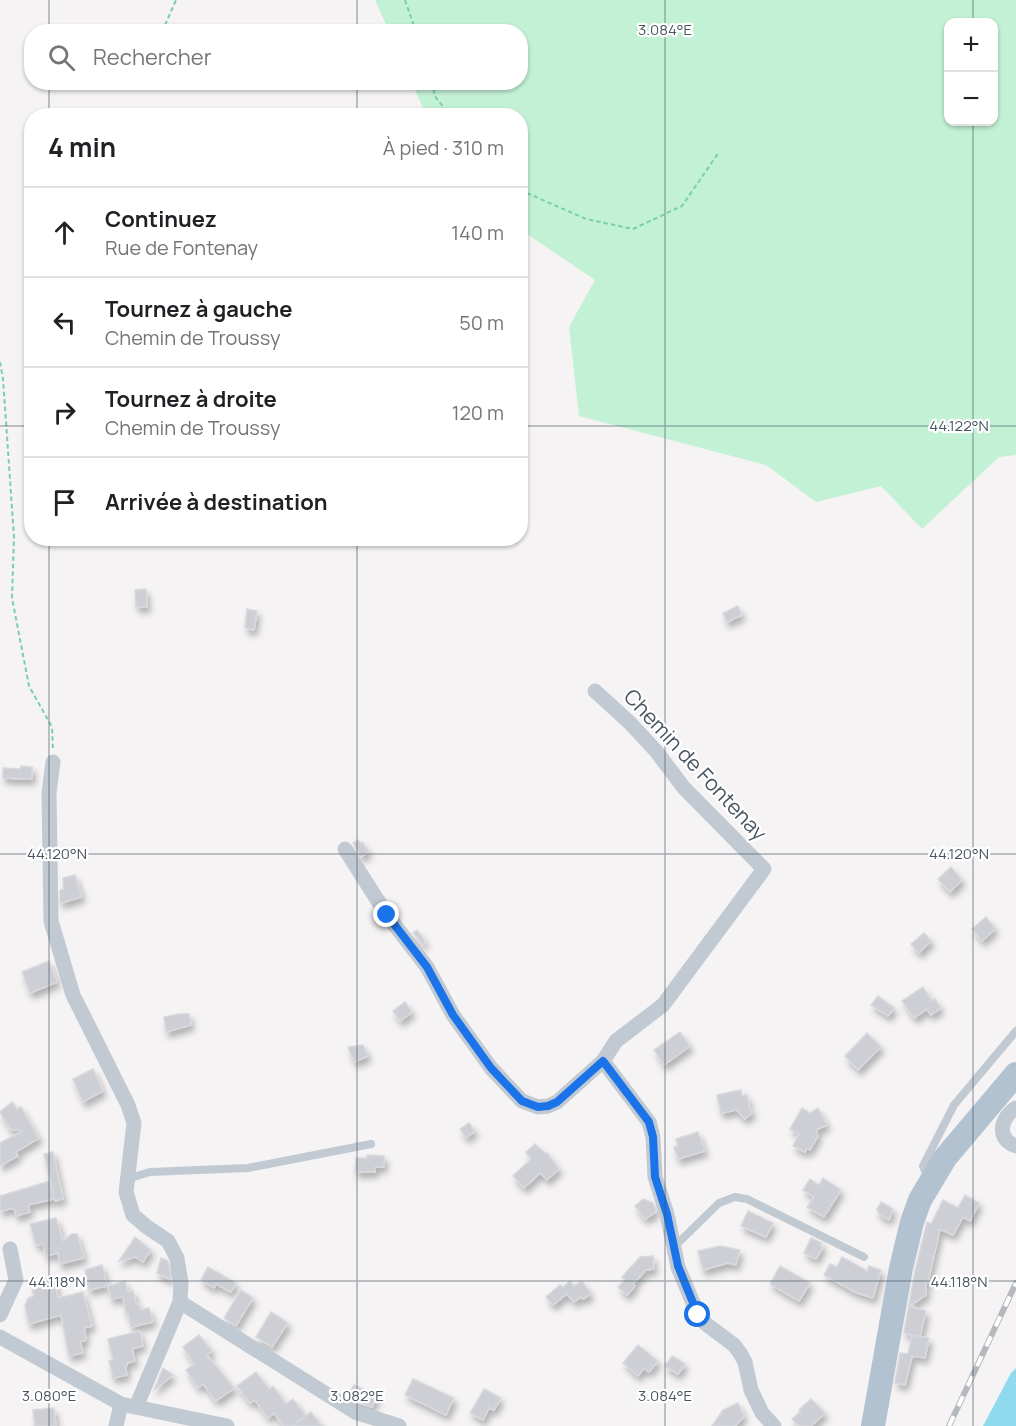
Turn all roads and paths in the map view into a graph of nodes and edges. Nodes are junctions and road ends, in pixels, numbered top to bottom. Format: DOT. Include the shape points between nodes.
graph roads {
  1 [pos="176,0"];
  2 [pos="405,0"];
  3 [pos="166,24"];
  4 [pos="413,24"];
  5 [pos="434,90"];
  6 [pos="444,108"];
  7 [pos="718,152"];
  8 [pos="528,194"];
  9 [pos="0,362"];
  10 [pos="595,691"];
  11 [pos="53,762"];
  12 [pos="345,849"];
  13 [pos="1016,1031"];
  14 [pos="603,1061"];
  15 [pos="1016,1074"];
  16 [pos="1016,1108"];
  17 [pos="371,1144"];
  18 [pos="1016,1146"];
  19 [pos="128,1179"];
  20 [pos="930,1182"];
  21 [pos="674,1247"];
  22 [pos="10,1249"];
  23 [pos="864,1257"];
  24 [pos="180,1302"];
  25 [pos="0,1315"];
  26 [pos="0,1337"];
  27 [pos="129,1406"];
  28 [pos="116,1426"];
  29 [pos="227,1426"];
  30 [pos="399,1426"];
  31 [pos="774,1426"];
  32 [pos="873,1426"];
  1 -- 3 [label="path"];
  2 -- 4 [label="path"];
  5 -- 6 [label="path"];
  7 -- 8 [label="path" via="682,206 633,229 586,219"];
  9 -- 11 [label="path" via="14,537 12,598 29,686 52,727"];
  10 -- 14 [label="street, Chemin de Fontenay" via="630,723 684,788 764,869 663,1005 616,1041"];
  11 -- 19 [label="street" via="49,792 51,921 73,995 134,1123"];
  12 -- 14 [label="street" via="387,915 427,967 453,1015 491,1068 522,1101 538,1107 557,1102"];
  13 -- 20 [label="lane" via="954,1105 923,1166"];
  14 -- 21 [label="street" via="649,1122 655,1177"];
  15 -- 20 [label="main road" via="945,1158"];
  16 -- 18 [label="street" via="1002,1125 1002,1133"];
  17 -- 19 [label="lane" via="248,1168 150,1172"];
  19 -- 24 [label="street" via="126,1192 133,1215 168,1241 177,1258"];
  20 -- 32 [label="main road" via="920,1200 907,1243"];
  21 -- 23 [label="lane" via="718,1203 735,1197 747,1199"];
  21 -- 31 [label="street" via="698,1315 740,1353 751,1390 762,1413"];
  22 -- 25 [label="street" via="16,1280"];
  24 -- 27 [label="street"];
  24 -- 30 [label="street" via="355,1412"];
  26 -- 27 [label="street"];
  27 -- 28 [label="street"];
  27 -- 29 [label="street"];
}
